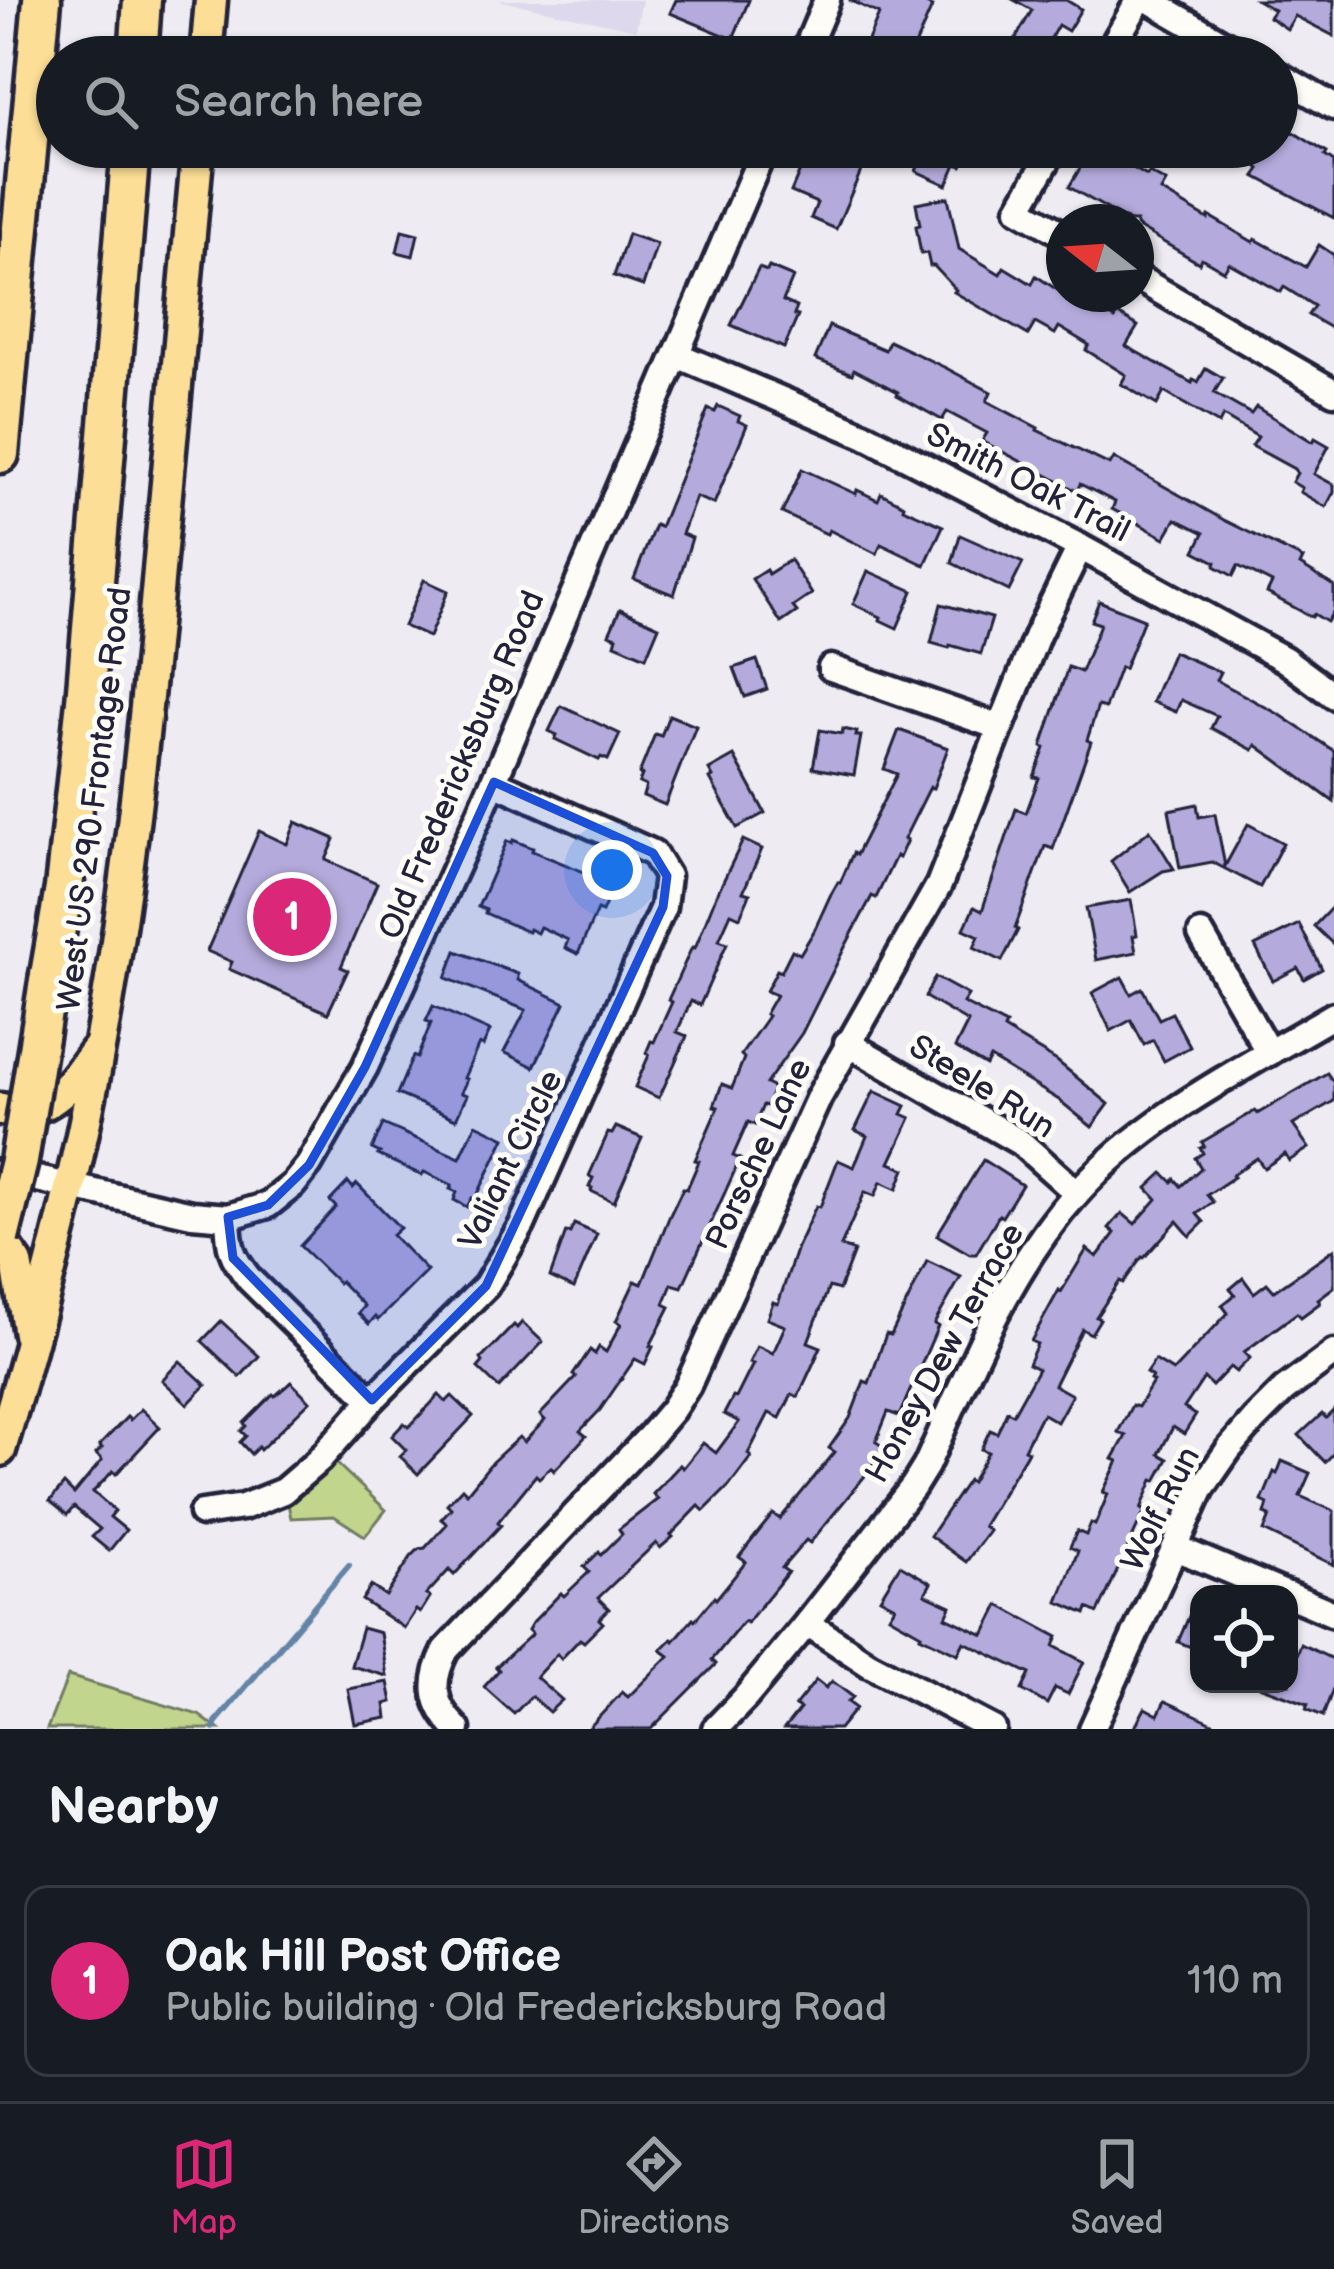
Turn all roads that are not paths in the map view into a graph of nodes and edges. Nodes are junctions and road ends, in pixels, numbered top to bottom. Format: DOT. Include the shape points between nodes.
graph roads {
  1 [pos="42,0"];
  2 [pos="142,0"];
  3 [pos="211,0"];
  4 [pos="827,0"];
  5 [pos="1139,0"];
  6 [pos="1149,0"];
  7 [pos="39,36"];
  8 [pos="139,36"];
  9 [pos="208,36"];
  10 [pos="812,36"];
  11 [pos="1118,36"];
  12 [pos="1211,36"];
  13 [pos="36,65"];
  14 [pos="1298,86"];
  15 [pos="1334,107"];
  16 [pos="129,168"];
  17 [pos="195,168"];
  18 [pos="756,168"];
  19 [pos="1042,168"];
  20 [pos="1046,225"];
  21 [pos="1154,287"];
  22 [pos="677,355"];
  23 [pos="1334,392"];
  24 [pos="0,454"];
  25 [pos="1080,547"];
  26 [pos="831,668"];
  27 [pos="1334,696"];
  28 [pos="999,727"];
  29 [pos="494,782"];
  30 [pos="1201,934"];
  31 [pos="1334,1015"];
  32 [pos="100,1043"];
  33 [pos="848,1043"];
  34 [pos="1269,1053"];
  35 [pos="0,1109"];
  36 [pos="0,1171"];
  37 [pos="71,1186"];
  38 [pos="1077,1193"];
  39 [pos="228,1217"];
  40 [pos="0,1239"];
  41 [pos="31,1346"];
  42 [pos="1334,1353"];
  43 [pos="373,1400"];
  44 [pos="0,1450"];
  45 [pos="202,1513"];
  46 [pos="1176,1548"];
  47 [pos="1263,1585"];
  48 [pos="1298,1599"];
  49 [pos="1334,1613"];
  50 [pos="807,1623"];
  51 [pos="457,1729"];
  52 [pos="715,1729"];
  53 [pos="993,1729"];
  54 [pos="1092,1729"];
  1 -- 7 [label="highway"];
  2 -- 8 [label="highway"];
  3 -- 9 [label="main road"];
  4 -- 10 [label="street"];
  5 -- 11 [label="street"];
  6 -- 12 [label="street"];
  13 -- 24 [label="highway"];
  14 -- 15 [label="street"];
  16 -- 40 [label="highway, bridge" via="64,889"];
  17 -- 32 [label="main road, West US 290 Frontage Road" via="142,758"];
  18 -- 22 [label="street, Old Fredericksburg Road"];
  19 -- 20 [label="street" via="1019,209"];
  21 -- 23 [label="street"];
  22 -- 25 [label="street, Smith Oak Trail" via="866,436"];
  22 -- 29 [label="street, Old Fredericksburg Road"];
  25 -- 27 [label="street, Smith Oak Trail" via="1284,659"];
  25 -- 28 [label="street, Porsche Lane"];
  26 -- 28 [label="street"];
  28 -- 33 [label="street, Porsche Lane" via="939,885"];
  29 -- 39 [label="street, Old Fredericksburg Road" via="365,1067 309,1165 268,1205"];
  29 -- 43 [label="street, Valiant Circle" via="653,853 667,876 664,907 487,1286"];
  30 -- 34 [label="street"];
  31 -- 34 [label="street, Honey Dew Terrace"];
  32 -- 35 [label="main road" via="69,1088 41,1107"];
  32 -- 37 [label="main road, West US 290 Frontage Road"];
  33 -- 38 [label="street, Steele Run" via="1021,1143"];
  33 -- 51 [label="street, Porsche Lane" via="672,1410 446,1650 435,1685"];
  34 -- 38 [label="street, Honey Dew Terrace" via="1162,1119"];
  36 -- 37 [label="street"];
  37 -- 39 [label="street"];
  37 -- 41 [label="main road, West US 290 Frontage Road"];
  38 -- 50 [label="street, Honey Dew Terrace" via="1016,1276 913,1487"];
  39 -- 43 [label="street" via="233,1258 250,1280"];
  40 -- 41 [label="main road" via="17,1263"];
  41 -- 44 [label="main road, West US 290 Frontage Road"];
  42 -- 46 [label="street, Wolf Run" via="1284,1390 1229,1449"];
  43 -- 45 [label="street, Valiant Circle" via="283,1491"];
  46 -- 47 [label="street"];
  46 -- 54 [label="street, Wolf Run"];
  48 -- 49 [label="street"];
  50 -- 52 [label="street, Honey Dew Terrace"];
  50 -- 53 [label="street"];
}
